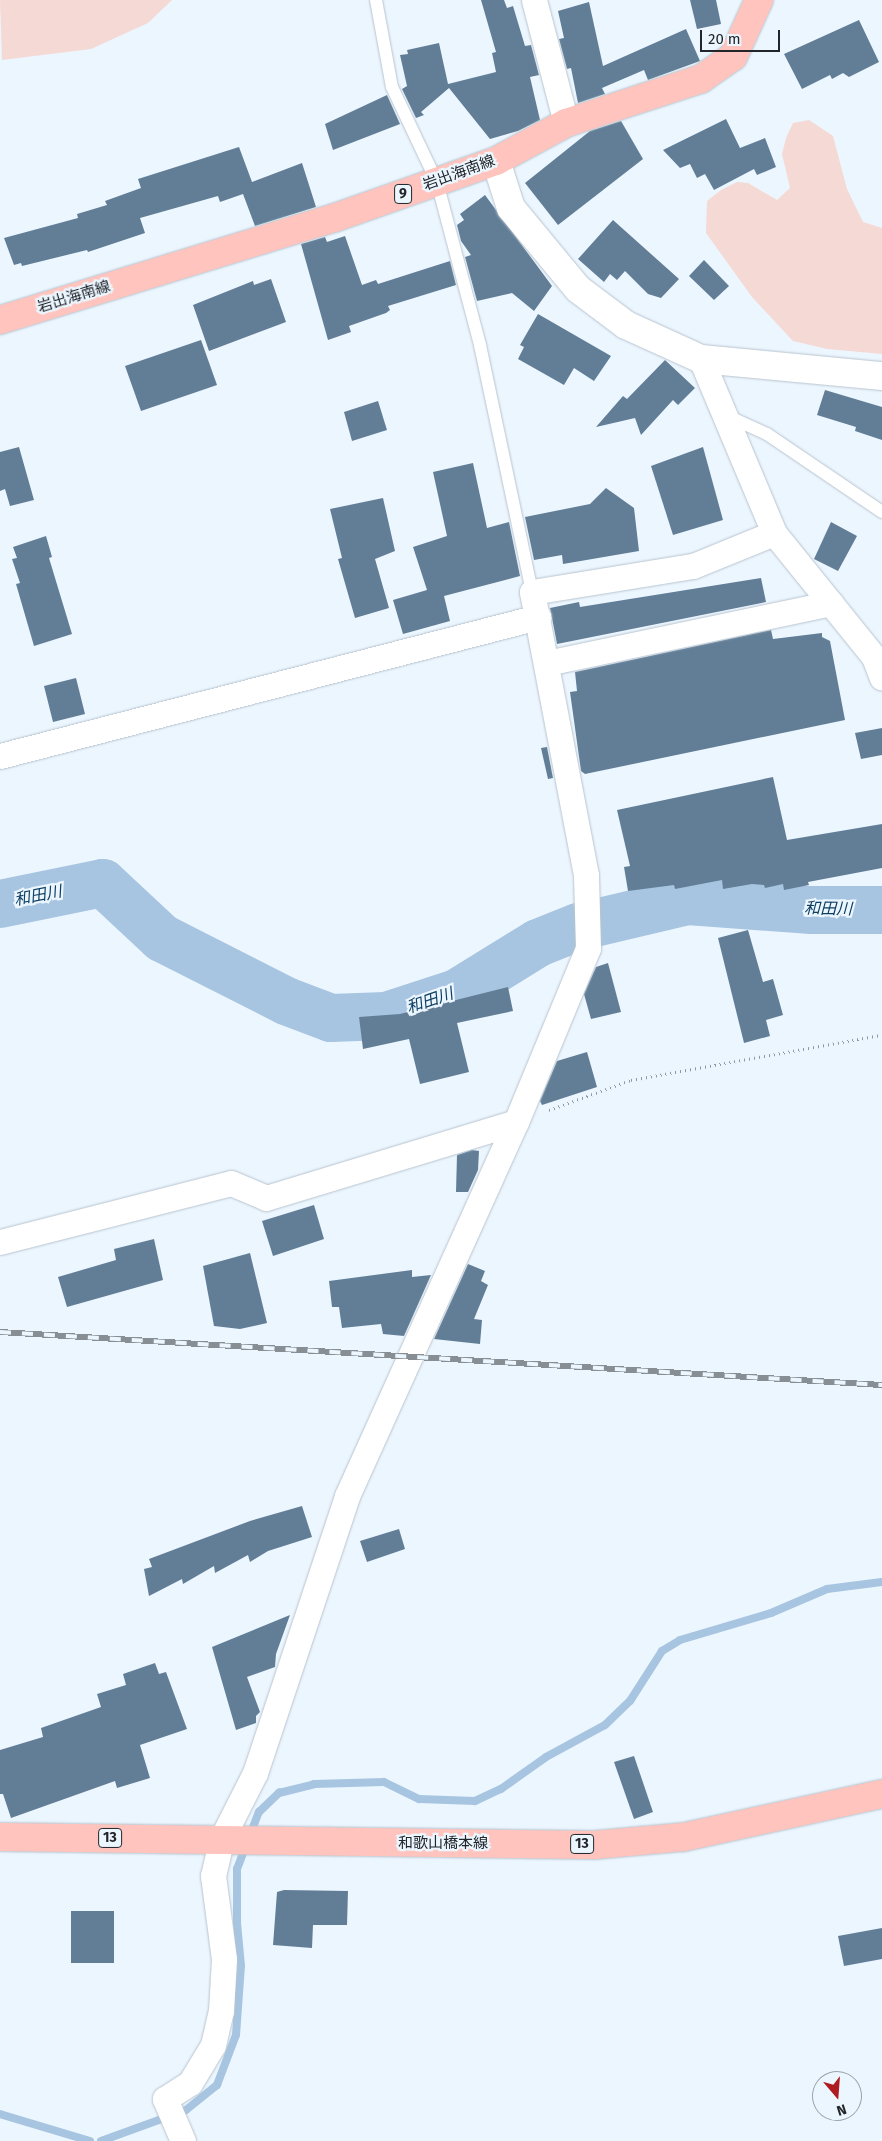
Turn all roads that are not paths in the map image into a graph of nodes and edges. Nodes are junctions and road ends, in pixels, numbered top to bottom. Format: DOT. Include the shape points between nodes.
graph roads {
  1 [pos="376,0"];
  2 [pos="534,0"];
  3 [pos="759,0"];
  4 [pos="566,123"];
  5 [pos="496,161"];
  6 [pos="437,182"];
  7 [pos="0,320"];
  8 [pos="701,358"];
  9 [pos="882,376"];
  10 [pos="725,415"];
  11 [pos="882,512"];
  12 [pos="774,534"];
  13 [pos="532,592"];
  14 [pos="831,604"];
  15 [pos="538,617"];
  16 [pos="547,663"];
  17 [pos="882,678"];
  18 [pos="0,756"];
  19 [pos="516,1122"];
  20 [pos="0,1242"];
  21 [pos="882,1794"];
  22 [pos="0,1837"];
  23 [pos="221,1840"];
  24 [pos="182,2141"];
  1 -- 6 [label="lane" via="392,87"];
  2 -- 4 [label="street"];
  3 -- 4 [label="main road, 岩出海南線 / 9" via="733,57 701,79"];
  4 -- 5 [label="main road, 岩出海南線 / 9"];
  5 -- 6 [label="main road, 岩出海南線 / 9"];
  5 -- 8 [label="street" via="511,208 578,289 626,326"];
  6 -- 7 [label="main road, 岩出海南線 / 9" via="334,218"];
  6 -- 13 [label="lane" via="480,344"];
  8 -- 9 [label="street"];
  8 -- 10 [label="street"];
  10 -- 11 [label="lane" via="767,434"];
  10 -- 12 [label="street"];
  12 -- 13 [label="street" via="693,566"];
  12 -- 14 [label="street"];
  13 -- 15 [label="street"];
  14 -- 16 [label="street"];
  14 -- 17 [label="street" via="874,657"];
  15 -- 16 [label="street"];
  15 -- 18 [label="street"];
  16 -- 19 [label="street" via="586,875 588,948"];
  19 -- 20 [label="street" via="266,1198 231,1183"];
  19 -- 23 [label="street" via="347,1496 256,1773"];
  21 -- 23 [label="main road, 和歌山橋本線 / 13" via="684,1836 594,1844"];
  22 -- 23 [label="main road, 和歌山橋本線 / 13"];
  23 -- 24 [label="street" via="213,1876 224,1960 222,2011 213,2045 190,2083 165,2099"];
}
